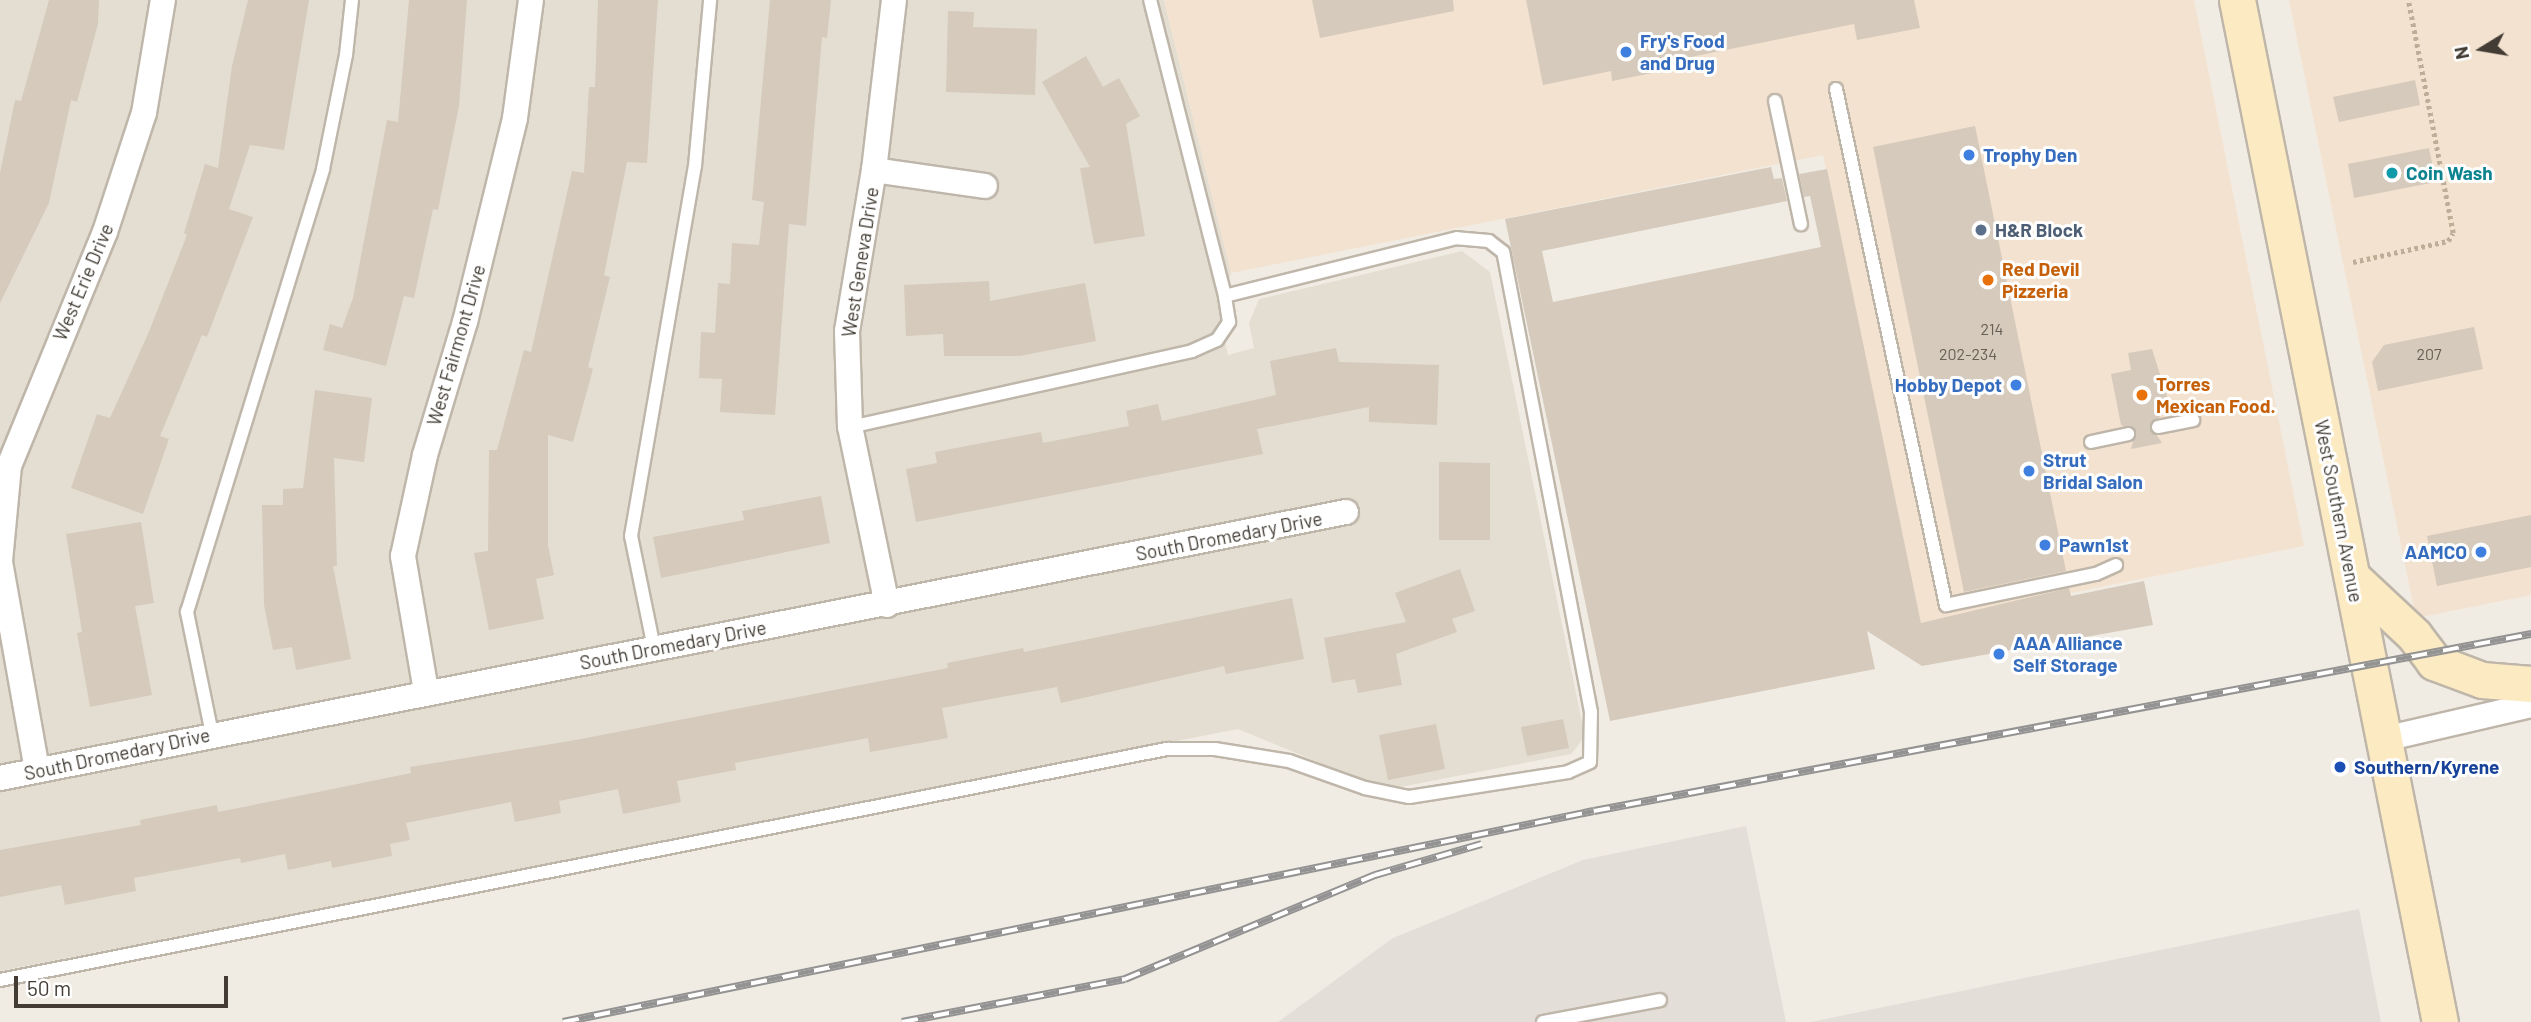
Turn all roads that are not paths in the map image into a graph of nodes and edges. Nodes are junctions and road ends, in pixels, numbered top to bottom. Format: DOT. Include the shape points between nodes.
graph roads {
  1 [pos="163,0"];
  2 [pos="352,0"];
  3 [pos="531,0"];
  4 [pos="710,0"];
  5 [pos="894,0"];
  6 [pos="1150,0"];
  7 [pos="2238,0"];
  8 [pos="1836,89"];
  9 [pos="1775,101"];
  10 [pos="874,170"];
  11 [pos="985,186"];
  12 [pos="1801,224"];
  13 [pos="1225,296"];
  14 [pos="2193,420"];
  15 [pos="850,427"];
  16 [pos="2158,427"];
  17 [pos="2128,433"];
  18 [pos="2091,442"];
  19 [pos="1346,512"];
  20 [pos="0,562"];
  21 [pos="2116,565"];
  22 [pos="2352,577"];
  23 [pos="887,605"];
  24 [pos="654,648"];
  25 [pos="2531,684"];
  26 [pos="426,691"];
  27 [pos="2531,705"];
  28 [pos="212,734"];
  29 [pos="2384,739"];
  30 [pos="37,770"];
  31 [pos="0,778"];
  32 [pos="0,980"];
  33 [pos="1660,1000"];
  34 [pos="1544,1022"];
  35 [pos="2440,1022"];
  1 -- 20 [label="street, West Erie Drive" via="144,113 127,166 105,232 9,466"];
  2 -- 28 [label="lane" via="323,169 187,612"];
  3 -- 26 [label="street, West Fairmont Drive" via="515,118 465,322 425,455 403,556"];
  4 -- 24 [label="lane" via="695,166 632,536"];
  5 -- 10 [label="street, West Geneva Drive"];
  6 -- 13 [label="lane"];
  7 -- 22 [label="main road, West Southern Avenue"];
  8 -- 21 [label="lane" via="1945,606 2096,574"];
  9 -- 12 [label="lane"];
  10 -- 11 [label="street"];
  10 -- 15 [label="street, West Geneva Drive" via="847,331"];
  13 -- 15 [label="lane" via="1229,322 1217,340 1192,351"];
  13 -- 32 [label="lane" via="1457,239 1489,241 1503,252 1591,712 1590,762 1568,772 1409,797 1365,788 1289,761 1215,749 1167,749"];
  14 -- 16 [label="lane"];
  15 -- 23 [label="street, West Geneva Drive"];
  17 -- 18 [label="lane"];
  19 -- 23 [label="street, South Dromedary Drive"];
  20 -- 30 [label="street, West Erie Drive"];
  22 -- 25 [label="main road" via="2414,635 2434,662 2482,680"];
  22 -- 29 [label="main road, West Southern Avenue"];
  23 -- 24 [label="street, South Dromedary Drive"];
  24 -- 26 [label="street, South Dromedary Drive"];
  26 -- 28 [label="street, South Dromedary Drive"];
  27 -- 29 [label="street"];
  28 -- 30 [label="street, South Dromedary Drive"];
  29 -- 35 [label="main road, West Southern Avenue"];
  30 -- 31 [label="street, South Dromedary Drive"];
  33 -- 34 [label="lane"];
}
